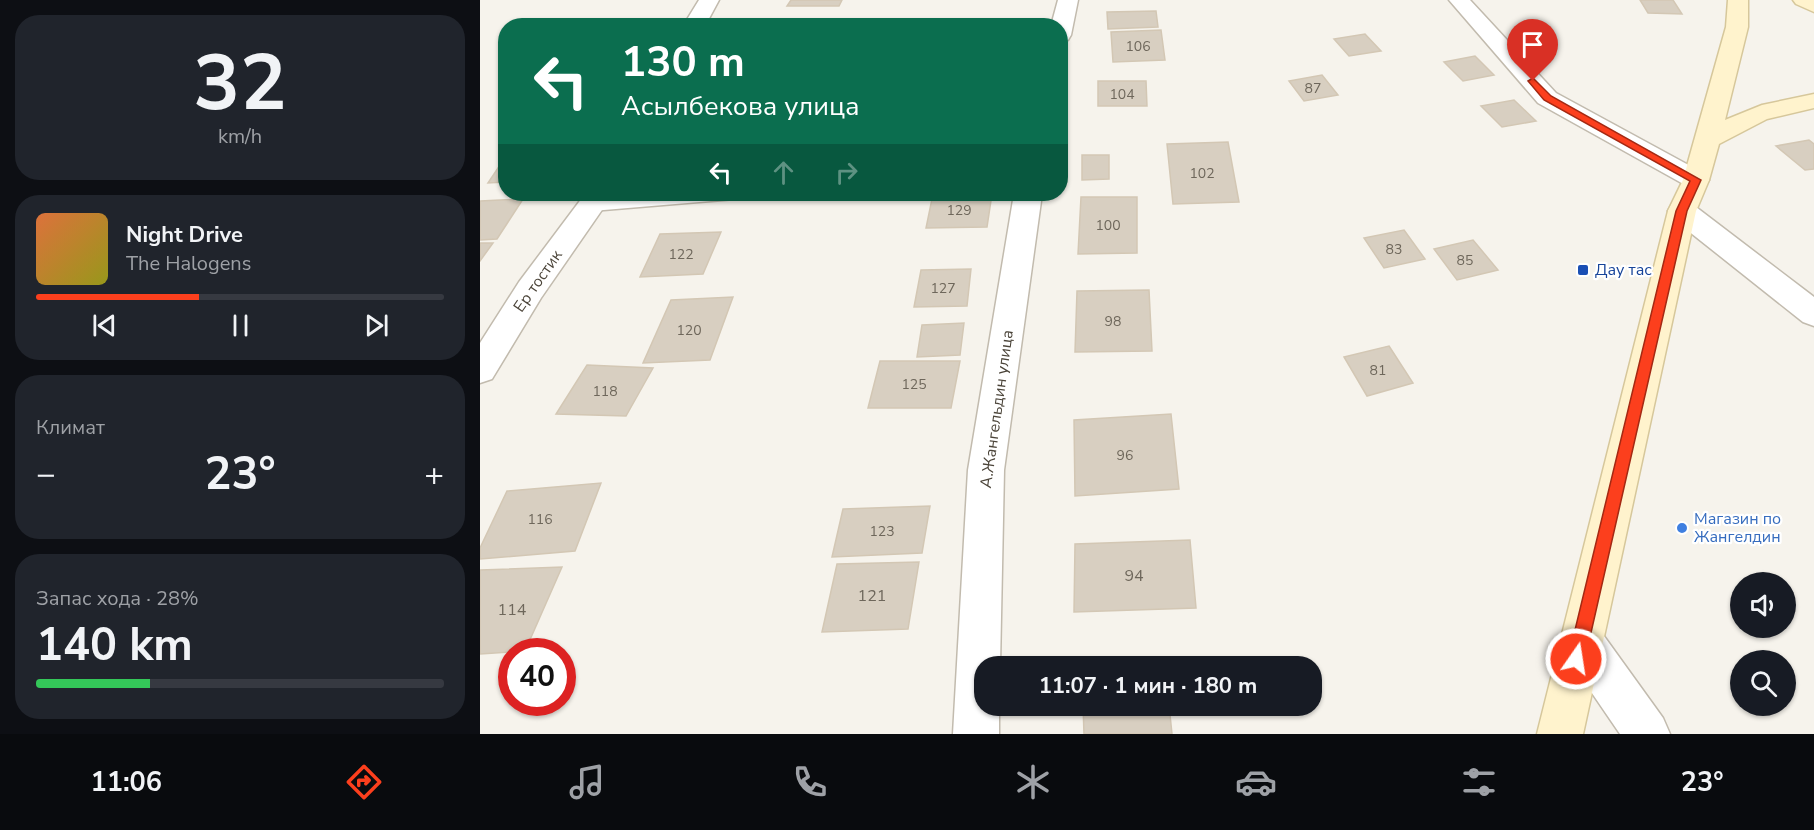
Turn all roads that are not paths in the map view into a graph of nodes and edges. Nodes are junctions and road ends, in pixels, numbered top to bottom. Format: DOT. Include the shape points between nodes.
graph roads {
  1 [pos="709,0"];
  2 [pos="1068,0"];
  3 [pos="1459,0"];
  4 [pos="1738,0"];
  5 [pos="1803,0"];
  6 [pos="1814,6"];
  7 [pos="699,18"];
  8 [pos="1064,18"];
  9 [pos="1814,101"];
  10 [pos="1707,140"];
  11 [pos="1696,180"];
  12 [pos="595,201"];
  13 [pos="1027,201"];
  14 [pos="1682,211"];
  15 [pos="1814,314"];
  16 [pos="480,370"];
  17 [pos="1581,640"];
  18 [pos="976,734"];
  19 [pos="1560,734"];
  20 [pos="1647,734"];
  1 -- 7 [label="street"];
  2 -- 8 [label="street"];
  3 -- 11 [label="street" via="1547,98"];
  4 -- 10 [label="street" via="1737,27"];
  5 -- 6 [label="street"];
  9 -- 10 [label="street" via="1769,109"];
  10 -- 11 [label="street"];
  11 -- 14 [label="street"];
  12 -- 16 [label="street, Ер тостик" via="530,290"];
  13 -- 18 [label="street, А.Жангельдин улица" via="986,470"];
  14 -- 15 [label="street"];
  14 -- 17 [label="street"];
  17 -- 19 [label="street"];
  17 -- 20 [label="street"];
}
